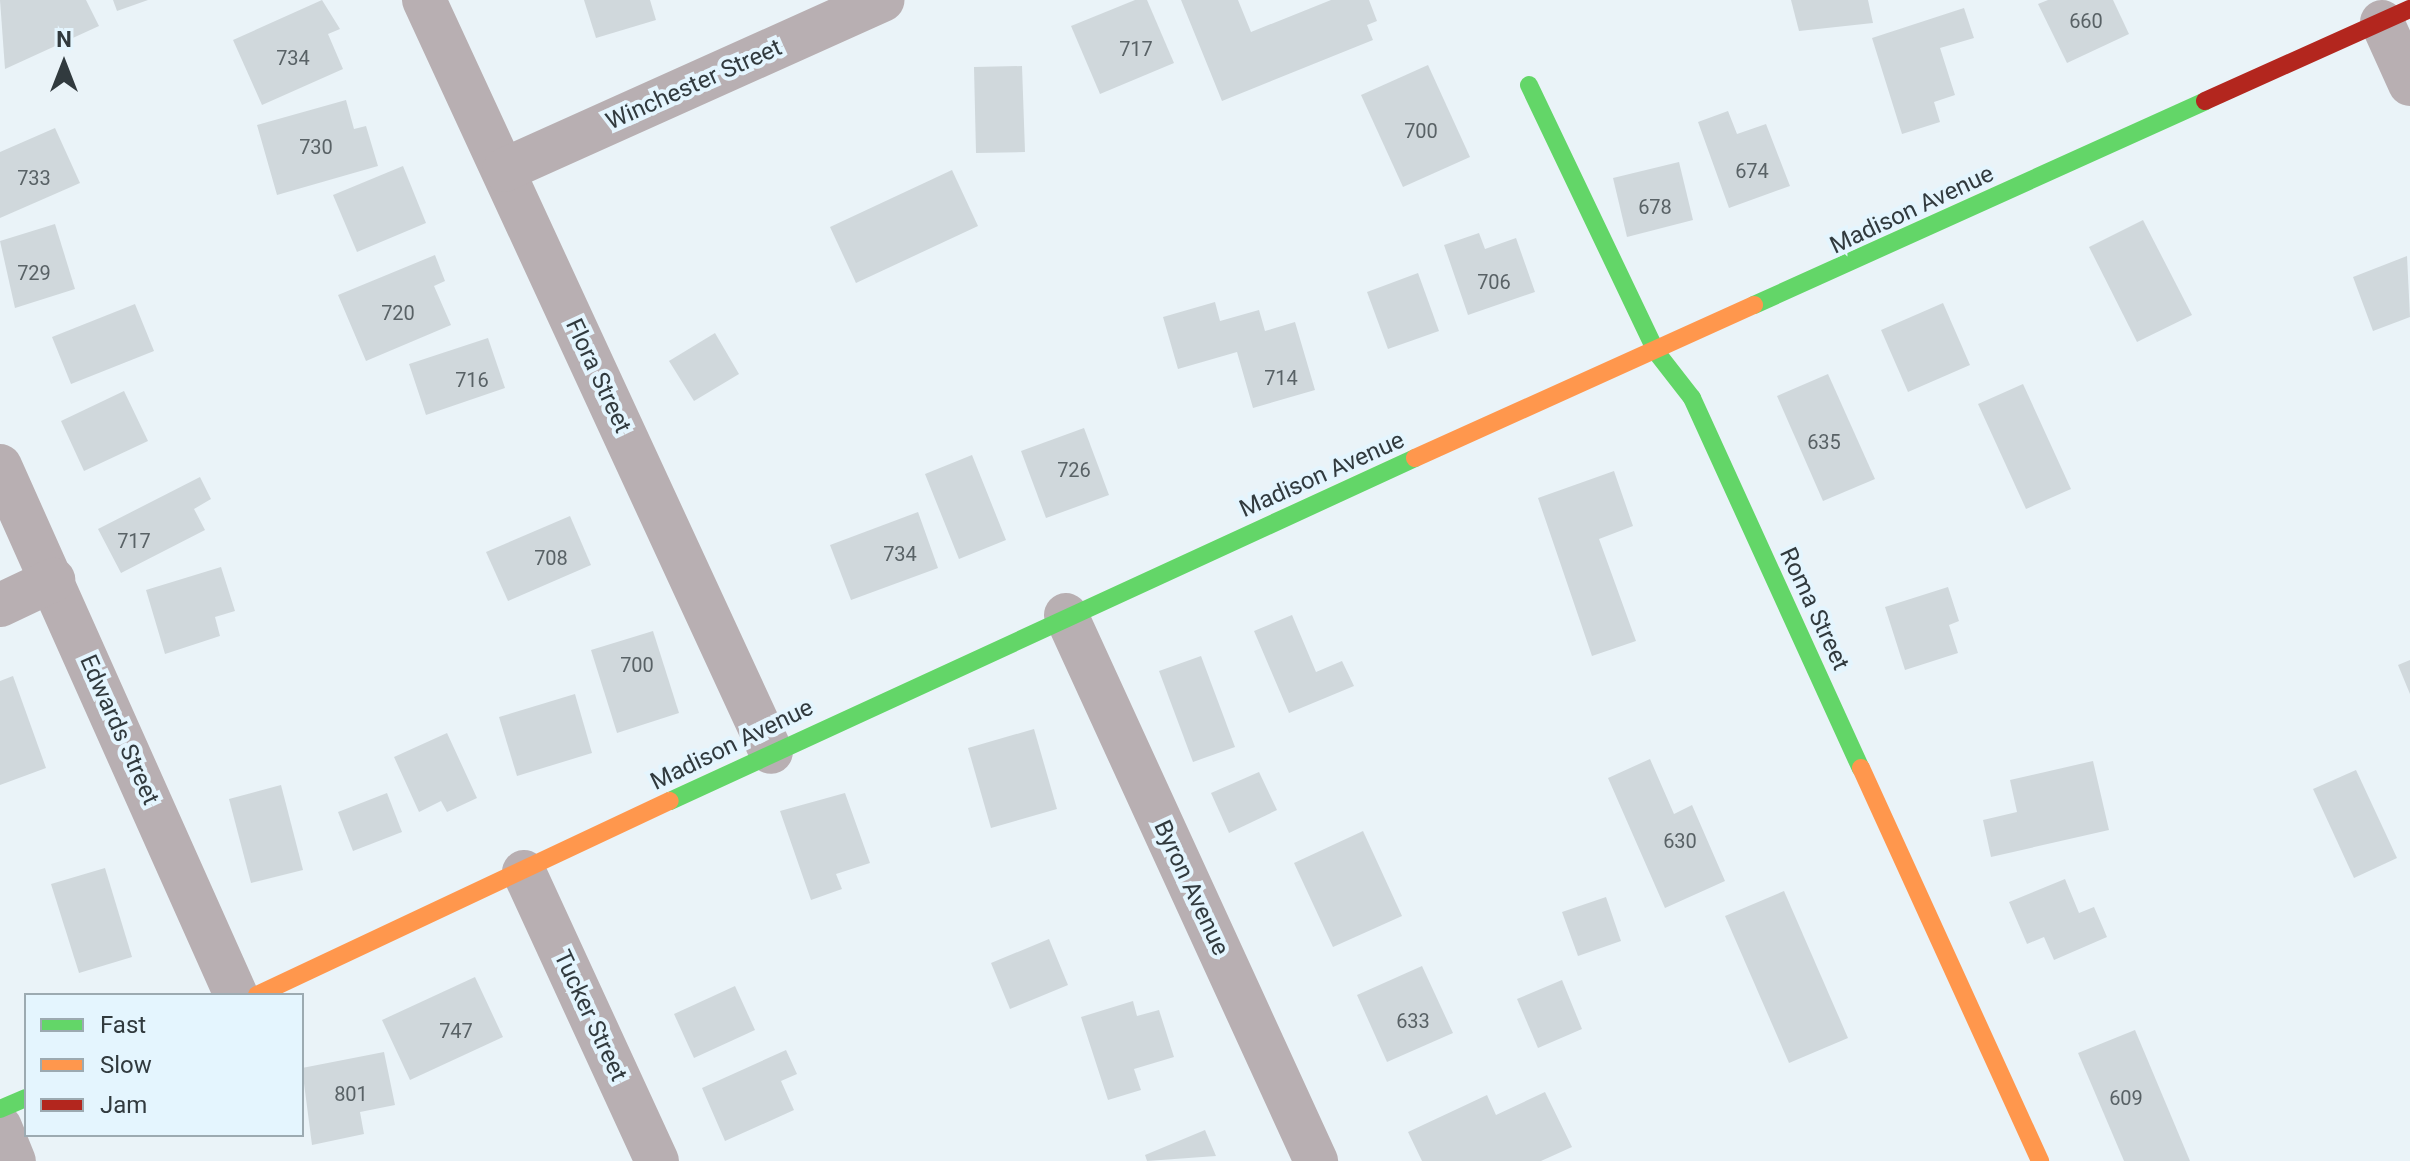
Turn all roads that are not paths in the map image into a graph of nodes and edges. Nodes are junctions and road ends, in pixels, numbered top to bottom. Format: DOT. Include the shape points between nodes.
graph roads {
  1 [pos="424,0"];
  2 [pos="883,0"];
  3 [pos="2396,15"];
  4 [pos="2410,84"];
  5 [pos="1529,85"];
  6 [pos="504,170"];
  7 [pos="1657,353"];
  8 [pos="0,466"];
  9 [pos="53,580"];
  10 [pos="0,605"];
  11 [pos="1066,615"];
  12 [pos="771,752"];
  13 [pos="524,872"];
  14 [pos="235,993"];
  15 [pos="261,993"];
  16 [pos="24,1099"];
  17 [pos="0,1109"];
  18 [pos="0,1127"];
  19 [pos="14,1161"];
  20 [pos="657,1161"];
  21 [pos="1316,1161"];
  22 [pos="2040,1161"];
  1 -- 6 [label="street, Flora Street"];
  2 -- 6 [label="street, Winchester Street"];
  3 -- 4 [label="street"];
  3 -- 7 [label="street, Madison Avenue"];
  5 -- 7 [label="street, Roma Street"];
  6 -- 12 [label="street, Flora Street"];
  7 -- 11 [label="street, Madison Avenue"];
  7 -- 22 [label="street, Roma Street" via="1692,398"];
  8 -- 9 [label="street, Edwards Street"];
  9 -- 10 [label="street"];
  9 -- 14 [label="street, Edwards Street"];
  11 -- 12 [label="street, Madison Avenue"];
  11 -- 21 [label="street, Byron Avenue"];
  12 -- 13 [label="street, Madison Avenue"];
  13 -- 15 [label="street, Madison Avenue"];
  13 -- 20 [label="street, Tucker Street"];
  16 -- 17 [label="street"];
  18 -- 19 [label="street"];
}
